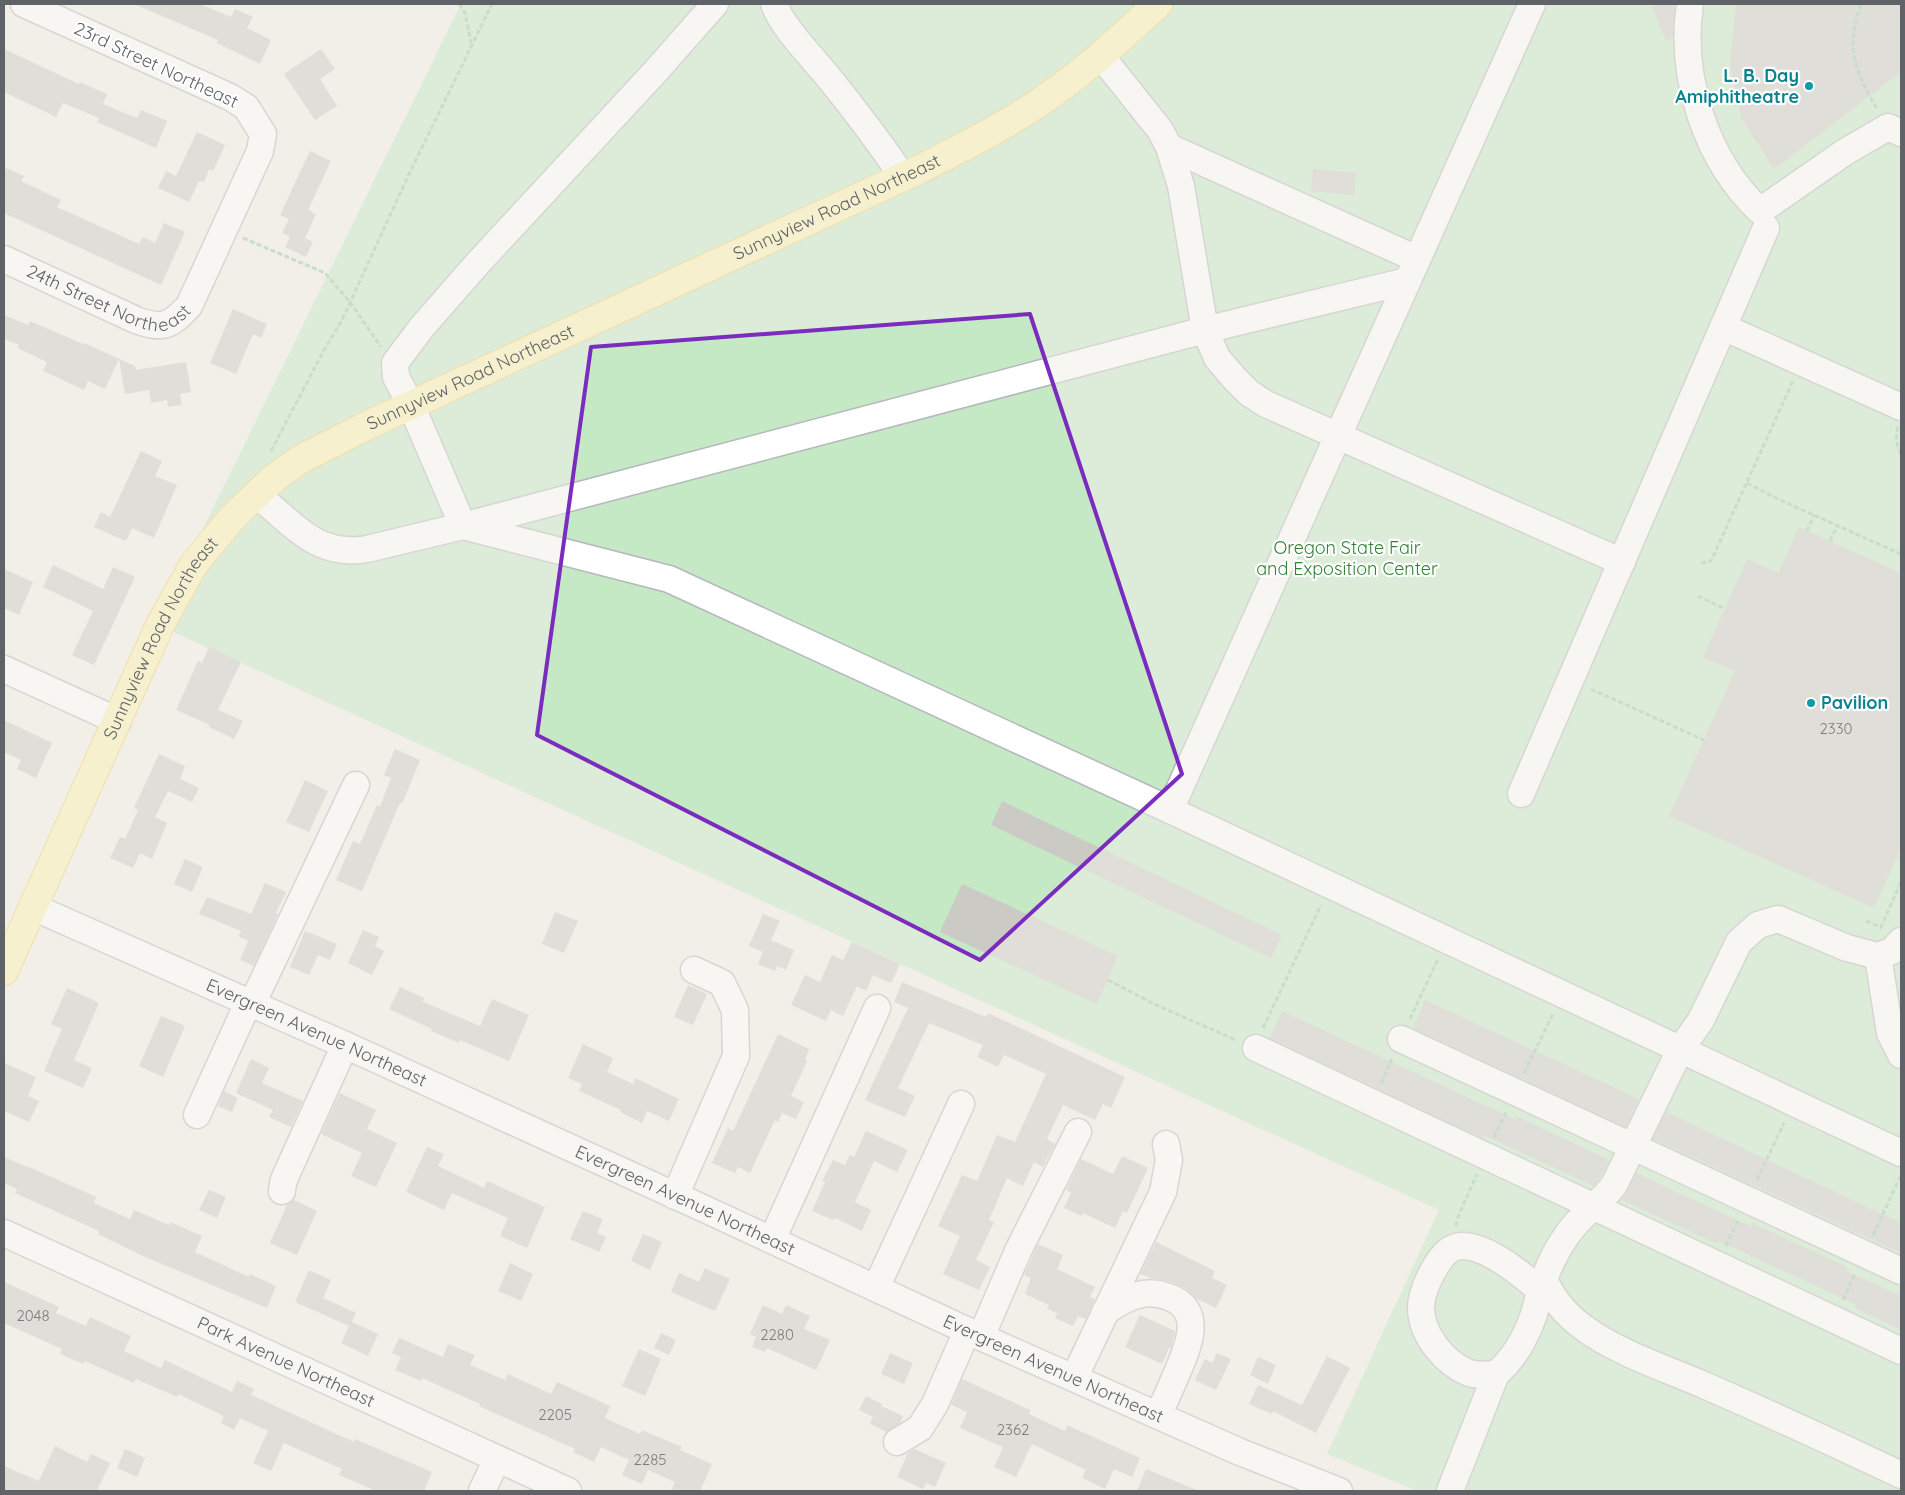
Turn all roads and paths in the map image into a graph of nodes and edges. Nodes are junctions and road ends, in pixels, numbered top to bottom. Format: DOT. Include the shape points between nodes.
graph roads {
  1 [pos="24,4"];
  2 [pos="459,4"];
  3 [pos="492,4"];
  4 [pos="715,4"];
  5 [pos="774,4"];
  6 [pos="1158,4"];
  7 [pos="1532,4"];
  8 [pos="1690,4"];
  9 [pos="1861,4"];
  10 [pos="472,44"];
  11 [pos="1101,56"];
  12 [pos="1894,130"];
  13 [pos="1169,147"];
  14 [pos="903,177"];
  15 [pos="1766,228"];
  16 [pos="224,230"];
  17 [pos="4,259"];
  18 [pos="1412,270"];
  19 [pos="350,302"];
  20 [pos="1723,327"];
  21 [pos="1205,330"];
  22 [pos="397,359"];
  23 [pos="1802,362"];
  24 [pos="411,405"];
  25 [pos="1900,415"];
  26 [pos="1338,437"];
  27 [pos="1901,455"];
  28 [pos="268,457"];
  29 [pos="1747,483"];
  30 [pos="256,494"];
  31 [pos="1814,516"];
  32 [pos="462,526"];
  33 [pos="1837,526"];
  34 [pos="1807,531"];
  35 [pos="1830,541"];
  36 [pos="1901,554"];
  37 [pos="1622,562"];
  38 [pos="1701,563"];
  39 [pos="1698,596"];
  40 [pos="1725,609"];
  41 [pos="4,669"];
  42 [pos="1591,689"];
  43 [pos="118,721"];
  44 [pos="1704,740"];
  45 [pos="356,785"];
  46 [pos="1521,794"];
  47 [pos="1170,810"];
  48 [pos="1901,882"];
  49 [pos="1325,898"];
  50 [pos="32,907"];
  51 [pos="1866,921"];
  52 [pos="1901,941"];
  53 [pos="1878,956"];
  54 [pos="4,970"];
  55 [pos="694,970"];
  56 [pos="1108,980"];
  57 [pos="250,1003"];
  58 [pos="877,1008"];
  59 [pos="1553,1013"];
  60 [pos="1401,1039"];
  61 [pos="345,1046"];
  62 [pos="1256,1048"];
  63 [pos="1680,1050"];
  64 [pos="1901,1055"];
  65 [pos="1515,1092"];
  66 [pos="961,1104"];
  67 [pos="197,1115"];
  68 [pos="1078,1132"];
  69 [pos="1166,1144"];
  70 [pos="1633,1147"];
  71 [pos="1901,1153"];
  72 [pos="1485,1156"];
  73 [pos="282,1190"];
  74 [pos="675,1196"];
  75 [pos="1594,1206"];
  76 [pos="4,1232"];
  77 [pos="772,1240"];
  78 [pos="1450,1249"];
  79 [pos="1901,1271"];
  80 [pos="1542,1285"];
  81 [pos="876,1288"];
  82 [pos="1105,1312"];
  83 [pos="974,1334"];
  84 [pos="1901,1350"];
  85 [pos="1496,1374"];
  86 [pos="1074,1378"];
  87 [pos="1158,1415"];
  88 [pos="897,1442"];
  89 [pos="497,1459"];
  90 [pos="1901,1475"];
  91 [pos="482,1491"];
  92 [pos="568,1491"];
  93 [pos="1339,1491"];
  94 [pos="1450,1491"];
  1 -- 16 [label="street, 23rd Street Northeast" via="246,107 263,134 260,151"];
  2 -- 10 [label="path" via="465,13"];
  3 -- 10 [label="path"];
  4 -- 22 [label="street" via="478,263"];
  5 -- 14 [label="street" via="789,29 857,112"];
  6 -- 11 [label="main road, Sunnyview Road Northeast"];
  7 -- 18 [label="street"];
  8 -- 12 [label="street" via="1688,17 1694,95 1702,120 1726,171 1760,211 1845,152"];
  9 -- 12 [label="path" via="1852,45 1856,66 1866,88"];
  10 -- 19 [label="path"];
  11 -- 13 [label="street" via="1160,130"];
  11 -- 14 [label="main road, Sunnyview Road Northeast" via="1017,117"];
  13 -- 18 [label="street"];
  13 -- 21 [label="street" via="1181,186"];
  14 -- 24 [label="main road, Sunnyview Road Northeast"];
  15 -- 20 [label="street"];
  16 -- 17 [label="street, 24th Street Northeast" via="189,306 165,325 152,326 136,320"];
  16 -- 19 [label="path" via="325,273"];
  18 -- 21 [label="street"];
  18 -- 26 [label="street"];
  19 -- 22 [label="path" via="384,351"];
  19 -- 28 [label="path"];
  20 -- 23 [label="street"];
  20 -- 37 [label="street"];
  21 -- 26 [label="street" via="1217,358 1249,393"];
  21 -- 32 [label="street"];
  22 -- 24 [label="street" via="396,377"];
  23 -- 25 [label="street"];
  23 -- 29 [label="path"];
  24 -- 30 [label="main road, Sunnyview Road Northeast" via="301,459"];
  24 -- 32 [label="street"];
  25 -- 27 [label="path" via="1896,435"];
  26 -- 37 [label="street"];
  26 -- 47 [label="street"];
  29 -- 31 [label="path"];
  29 -- 38 [label="path" via="1711,561"];
  30 -- 32 [label="street" via="306,536 336,550 368,549"];
  30 -- 43 [label="main road, Sunnyview Road Northeast" via="194,564 160,625"];
  31 -- 33 [label="path"];
  31 -- 34 [label="path"];
  32 -- 47 [label="street" via="669,578"];
  33 -- 35 [label="path"];
  33 -- 36 [label="path"];
  37 -- 46 [label="street"];
  39 -- 40 [label="path"];
  41 -- 43 [label="street"];
  42 -- 44 [label="path"];
  43 -- 50 [label="main road, Sunnyview Road Northeast"];
  45 -- 57 [label="street"];
  47 -- 63 [label="street"];
  48 -- 51 [label="path" via="1881,927"];
  49 -- 62 [label="path" via="1260,1033"];
  50 -- 54 [label="main road, Sunnyview Road Northeast"];
  50 -- 57 [label="street, Evergreen Avenue Northeast"];
  52 -- 53 [label="street" via="1892,951"];
  53 -- 63 [label="street" via="1848,948 1778,919 1758,925 1739,942 1700,1020"];
  53 -- 64 [label="street" via="1890,1033"];
  55 -- 74 [label="street" via="722,983 735,1010 736,1056"];
  56 -- 62 [label="path" via="1158,1006"];
  57 -- 61 [label="street, Evergreen Avenue Northeast"];
  57 -- 67 [label="street"];
  58 -- 77 [label="street"];
  59 -- 65 [label="path"];
  60 -- 65 [label="street"];
  61 -- 73 [label="street"];
  61 -- 74 [label="street, Evergreen Avenue Northeast"];
  62 -- 72 [label="street"];
  63 -- 70 [label="street"];
  63 -- 71 [label="street"];
  65 -- 70 [label="street"];
  65 -- 72 [label="path"];
  66 -- 81 [label="street"];
  68 -- 83 [label="street"];
  69 -- 82 [label="street" via="1169,1160 1163,1192"];
  70 -- 75 [label="street" via="1614,1185"];
  70 -- 79 [label="street"];
  72 -- 75 [label="street"];
  72 -- 78 [label="path" via="1458,1217"];
  74 -- 77 [label="street, Evergreen Avenue Northeast"];
  75 -- 80 [label="street" via="1567,1235"];
  75 -- 84 [label="street"];
  76 -- 89 [label="street, Park Avenue Northeast"];
  77 -- 81 [label="street, Evergreen Avenue Northeast"];
  78 -- 80 [label="street" via="1462,1246 1483,1251"];
  78 -- 85 [label="street" via="1429,1276 1424,1291 1421,1308 1425,1328 1439,1351 1456,1366 1471,1373"];
  80 -- 85 [label="street" via="1521,1344"];
  80 -- 90 [label="street" via="1569,1317 1602,1339"];
  81 -- 83 [label="street, Evergreen Avenue Northeast"];
  82 -- 86 [label="street"];
  82 -- 87 [label="street" via="1125,1300 1149,1292 1178,1300 1187,1311 1192,1328 1189,1346"];
  83 -- 86 [label="street, Evergreen Avenue Northeast"];
  83 -- 88 [label="street" via="920,1428"];
  85 -- 94 [label="street"];
  86 -- 87 [label="street, Evergreen Avenue Northeast"];
  87 -- 93 [label="street, Evergreen Avenue Northeast"];
  89 -- 91 [label="street"];
  89 -- 92 [label="street, Park Avenue Northeast"];
}
